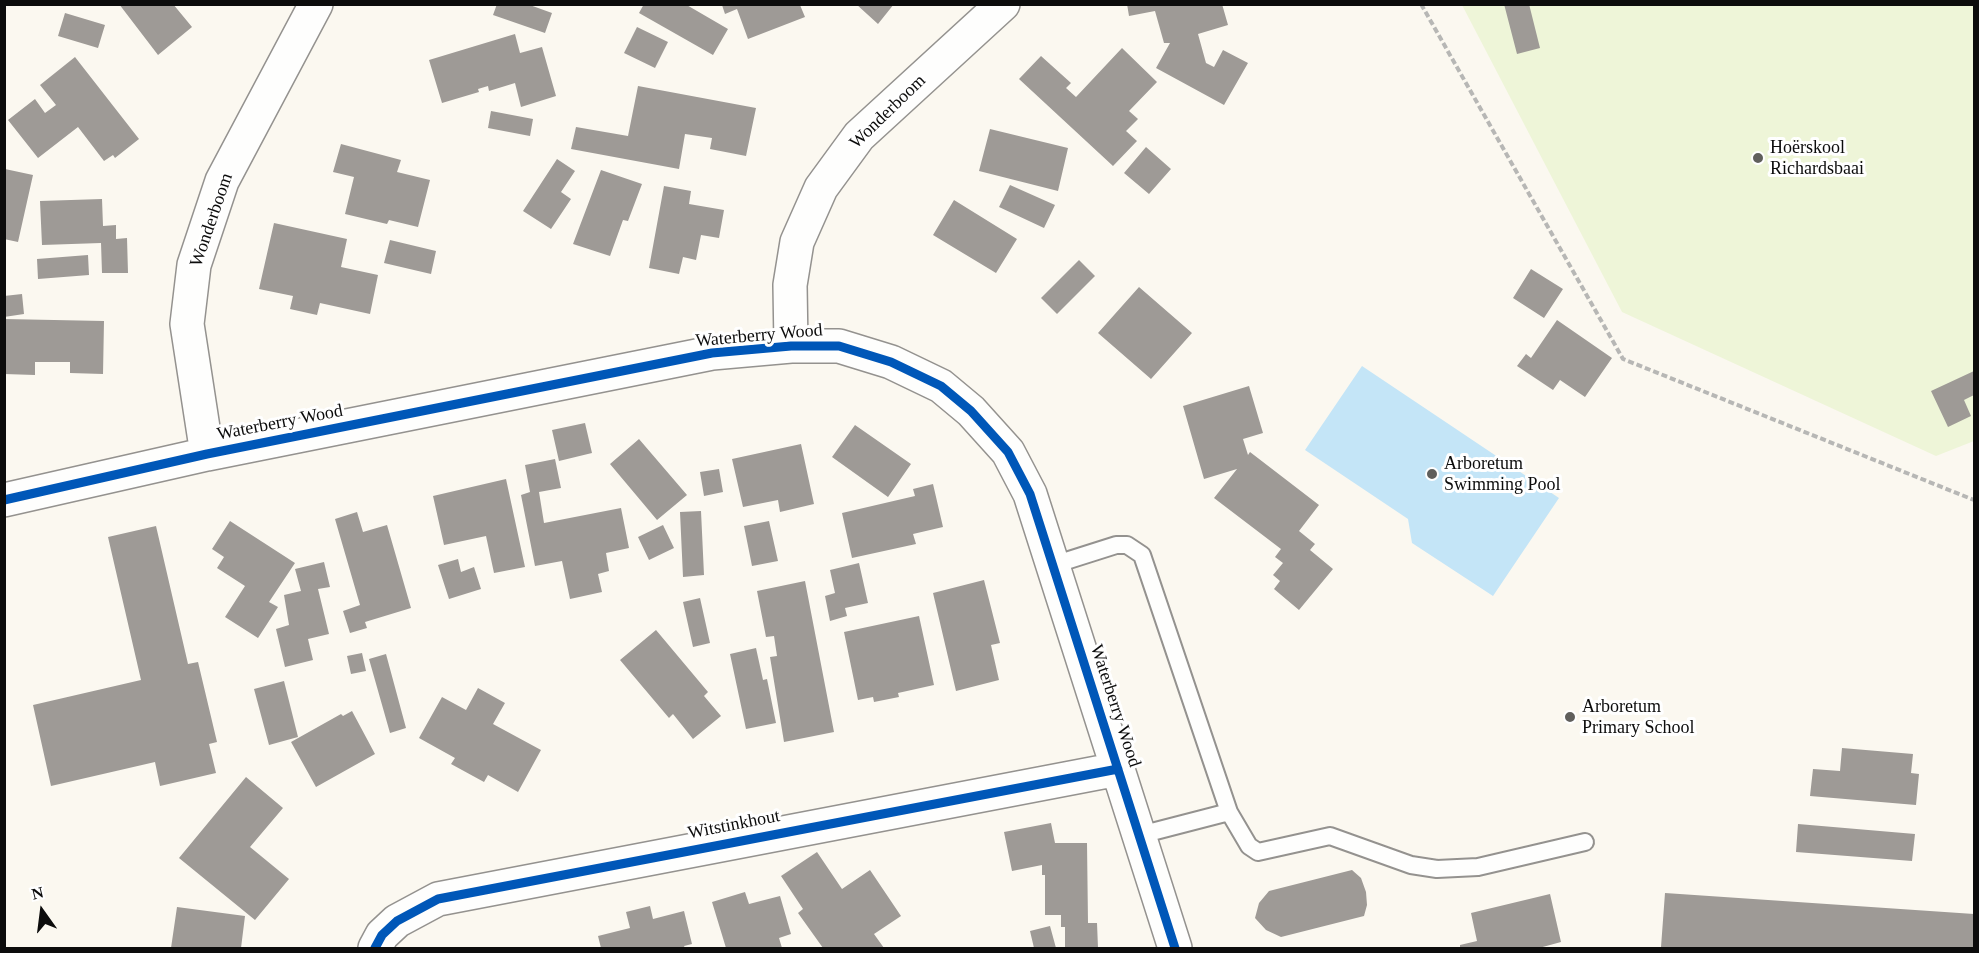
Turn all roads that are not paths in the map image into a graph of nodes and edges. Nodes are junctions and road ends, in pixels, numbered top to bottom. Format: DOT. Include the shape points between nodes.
graph roads {
  1 [pos="316,4"];
  2 [pos="1003,4"];
  3 [pos="791,346"];
  4 [pos="207,454"];
  5 [pos="4,500"];
  6 [pos="1053,565"];
  7 [pos="1118,770"];
  8 [pos="1229,812"];
  9 [pos="1140,836"];
  10 [pos="1585,842"];
  11 [pos="375,948"];
  12 [pos="1175,948"];
  1 -- 4 [label="street, Wonderboom" via="222,182 194,265 187,324"];
  2 -- 3 [label="street, Wonderboom" via="859,136 821,188 797,242 789,285"];
  3 -- 4 [label="street, Waterberry Wood" via="712,353"];
  3 -- 6 [label="street, Waterberry Wood" via="839,346 891,362 941,386 964,405 1008,452 1030,494"];
  4 -- 5 [label="street, Waterberry Wood"];
  6 -- 7 [label="street, Waterberry Wood"];
  6 -- 8 [label="lane" via="1116,545 1127,544 1142,555"];
  7 -- 9 [label="street, Waterberry Wood"];
  7 -- 11 [label="street, Witstinkhout" via="438,899 397,921"];
  8 -- 9 [label="lane"];
  8 -- 10 [label="lane" via="1258,852 1330,836 1411,865 1437,869 1478,867"];
  9 -- 12 [label="street, Waterberry Wood"];
}
